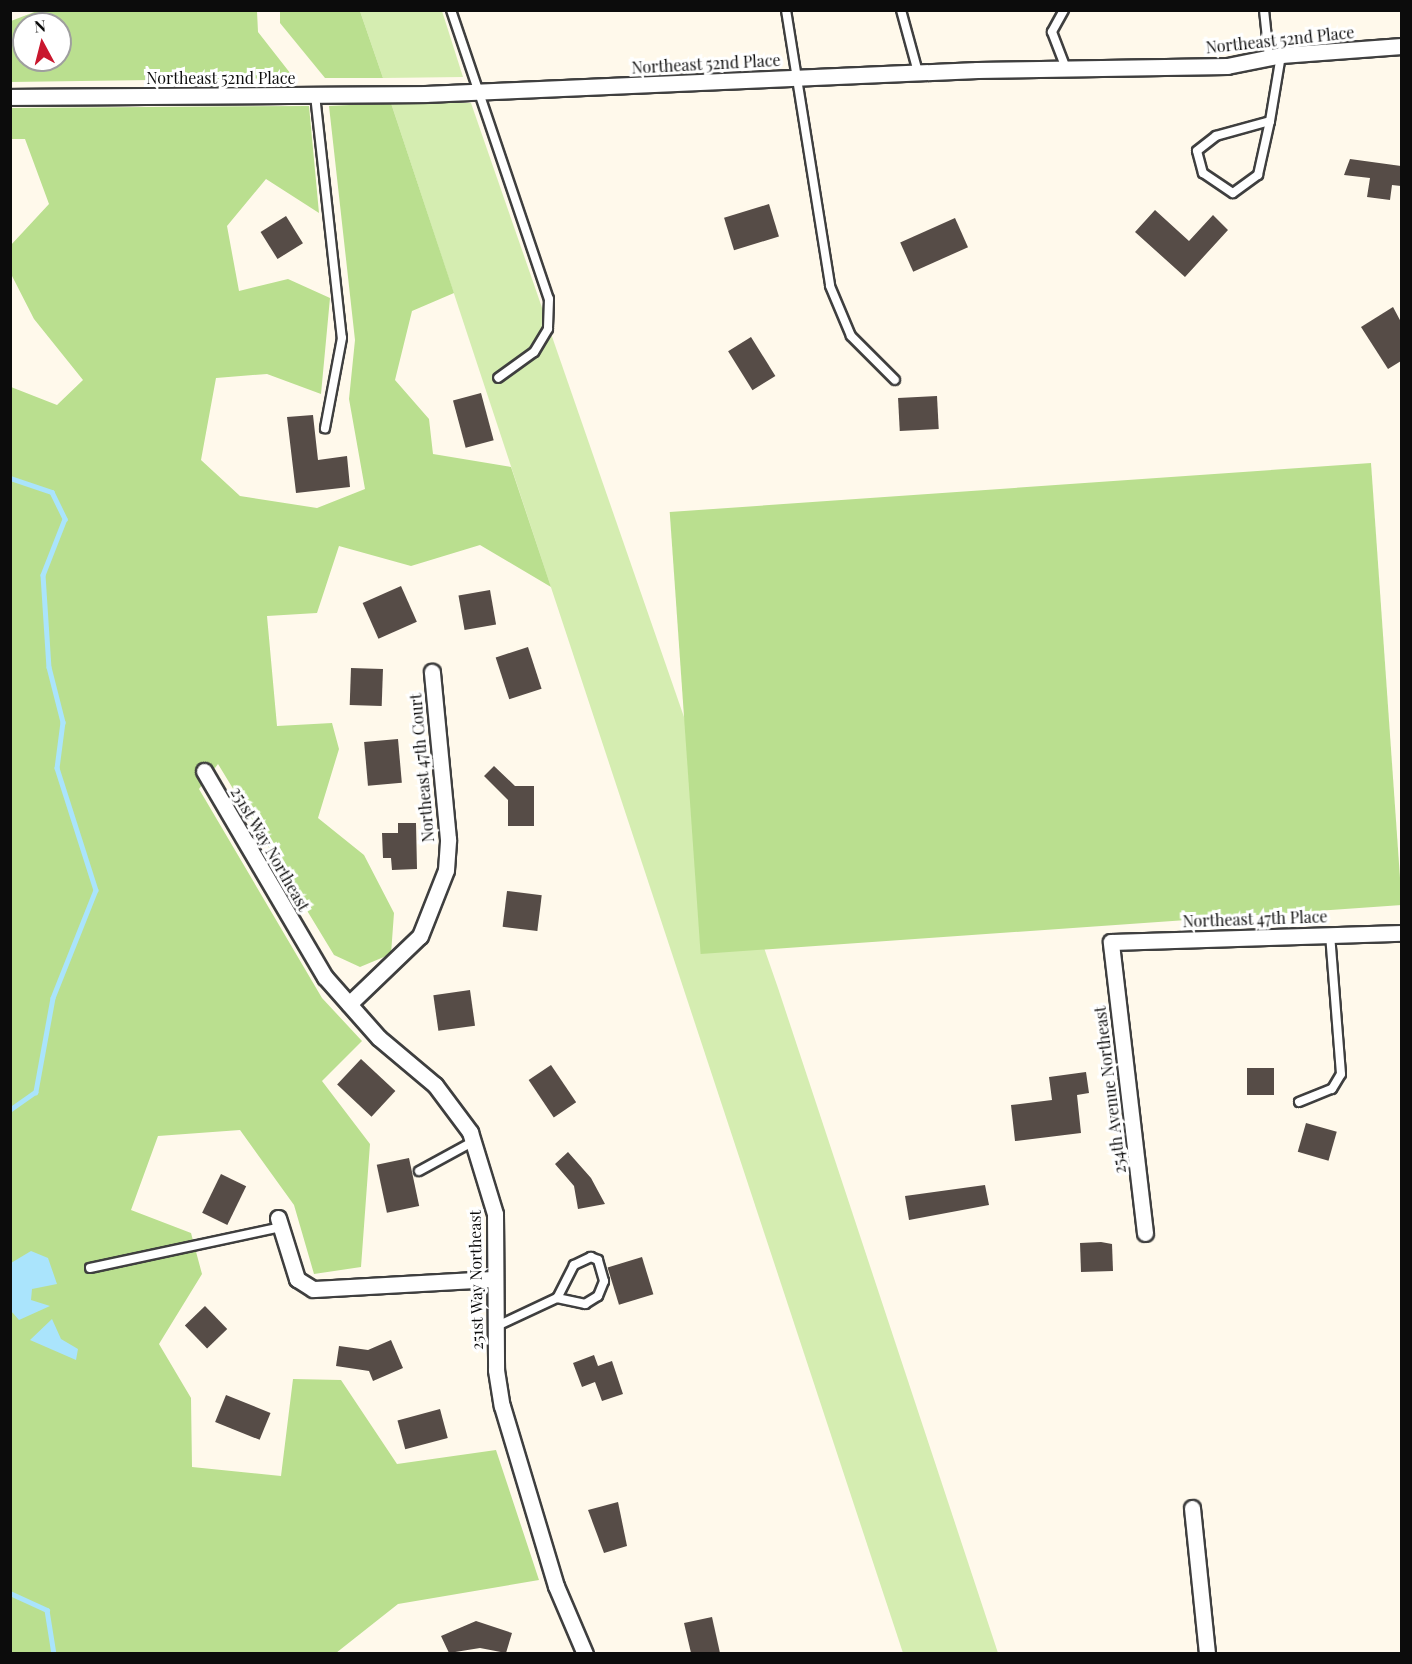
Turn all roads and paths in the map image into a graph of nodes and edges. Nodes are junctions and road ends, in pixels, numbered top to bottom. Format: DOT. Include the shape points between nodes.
graph roads {
  1 [pos="451,10"];
  2 [pos="786,10"];
  3 [pos="901,10"];
  4 [pos="1064,10"];
  5 [pos="1264,10"];
  6 [pos="1401,46"];
  7 [pos="1275,56"];
  8 [pos="1066,68"];
  9 [pos="918,72"];
  10 [pos="793,78"];
  11 [pos="478,92"];
  12 [pos="315,95"];
  13 [pos="10,97"];
  14 [pos="1270,121"];
  15 [pos="498,378"];
  16 [pos="895,380"];
  17 [pos="325,428"];
  18 [pos="432,672"];
  19 [pos="204,771"];
  20 [pos="1401,933"];
  21 [pos="1330,935"];
  22 [pos="1110,942"];
  23 [pos="349,1004"];
  24 [pos="1299,1102"];
  25 [pos="474,1141"];
  26 [pos="419,1171"];
  27 [pos="279,1222"];
  28 [pos="1145,1233"];
  29 [pos="90,1268"];
  30 [pos="494,1279"];
  31 [pos="557,1298"];
  32 [pos="495,1327"];
  33 [pos="1192,1508"];
  34 [pos="585,1653"];
  35 [pos="1207,1653"];
  1 -- 11 [label="lane"];
  2 -- 10 [label="lane"];
  3 -- 9 [label="lane"];
  4 -- 8 [label="lane" via="1052,32"];
  5 -- 7 [label="lane"];
  6 -- 7 [label="street, Northeast 52nd Place"];
  7 -- 8 [label="street, Northeast 52nd Place" via="1227,66"];
  7 -- 14 [label="lane"];
  8 -- 9 [label="street, Northeast 52nd Place"];
  9 -- 10 [label="street, Northeast 52nd Place"];
  10 -- 11 [label="street, Northeast 52nd Place"];
  10 -- 16 [label="lane" via="830,286 851,336"];
  11 -- 12 [label="street, Northeast 52nd Place"];
  11 -- 15 [label="lane" via="549,299 548,329 534,352"];
  12 -- 13 [label="street, Northeast 52nd Place"];
  12 -- 17 [label="lane" via="342,338"];
  14 -- 14 [label="lane" via="1258,175 1233,193 1203,173 1197,151 1216,136"];
  18 -- 23 [label="street, Northeast 47th Court" via="448,839 446,870 420,936"];
  19 -- 23 [label="street, 251st Way Northeast" via="305,946"];
  20 -- 21 [label="street, Northeast 47th Place"];
  21 -- 22 [label="street, Northeast 47th Place"];
  21 -- 24 [label="lane" via="1341,1074 1332,1089"];
  22 -- 28 [label="street, 254th Avenue Northeast"];
  23 -- 25 [label="street, 251st Way Northeast" via="441,1092"];
  25 -- 26 [label="lane"];
  25 -- 30 [label="street, 251st Way Northeast" via="495,1214"];
  27 -- 29 [label="lane"];
  27 -- 30 [label="street" via="297,1279 313,1289"];
  30 -- 32 [label="street, 251st Way Northeast"];
  31 -- 31 [label="lane" via="585,1304 598,1296 604,1281 598,1260 591,1257 574,1265"];
  31 -- 32 [label="lane"];
  32 -- 34 [label="street, 251st Way Northeast" via="496,1370 513,1452 556,1586"];
  33 -- 35 [label="street"];
}
